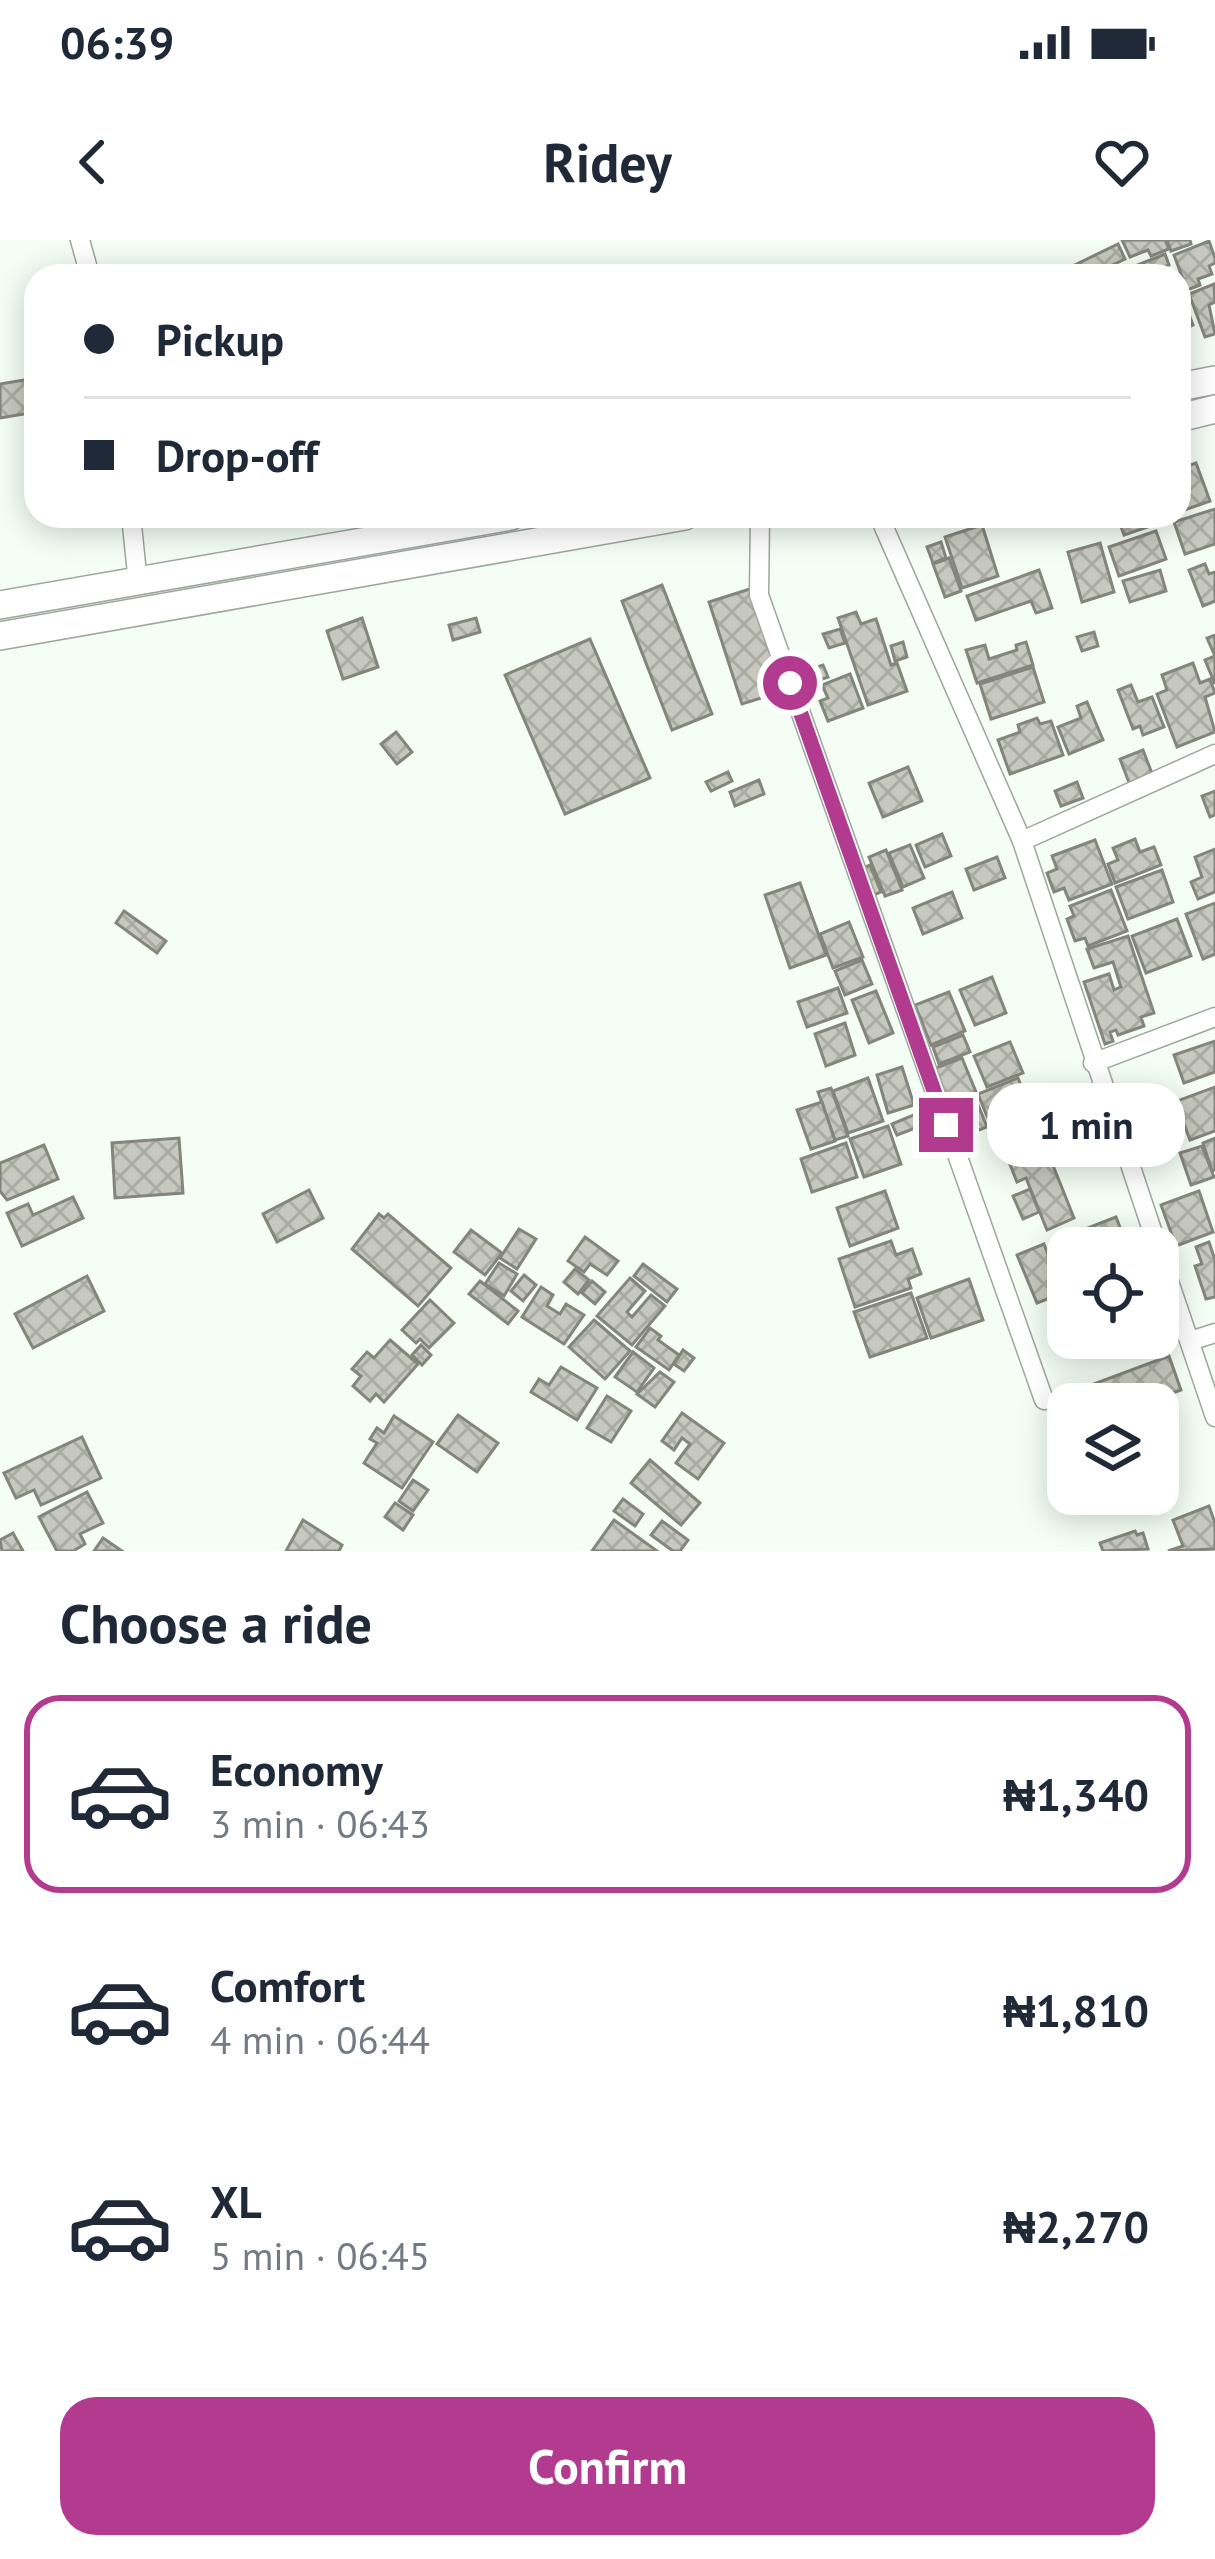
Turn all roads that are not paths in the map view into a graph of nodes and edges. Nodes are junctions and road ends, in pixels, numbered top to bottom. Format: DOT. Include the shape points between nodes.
graph roads {
  1 [pos="132,528"];
  2 [pos="444,528"];
  3 [pos="616,528"];
  4 [pos="760,528"];
  5 [pos="884,528"];
  6 [pos="137,583"];
  7 [pos="0,605"];
  8 [pos="0,636"];
  9 [pos="1215,754"];
  10 [pos="1022,842"];
  11 [pos="1215,1017"];
  12 [pos="1093,1064"];
  13 [pos="1151,1227"];
  14 [pos="1179,1309"];
  15 [pos="1215,1334"];
  16 [pos="1190,1341"];
  17 [pos="1044,1400"];
  18 [pos="1215,1417"];
  1 -- 6 [label="street"];
  2 -- 6 [label="street"];
  3 -- 8 [label="street"];
  4 -- 17 [label="street" via="759,595"];
  5 -- 10 [label="street"];
  6 -- 7 [label="street"];
  9 -- 10 [label="street"];
  10 -- 12 [label="street"];
  11 -- 12 [label="street"];
  12 -- 13 [label="street"];
  14 -- 16 [label="street"];
  15 -- 16 [label="street"];
  16 -- 18 [label="street"];
}
